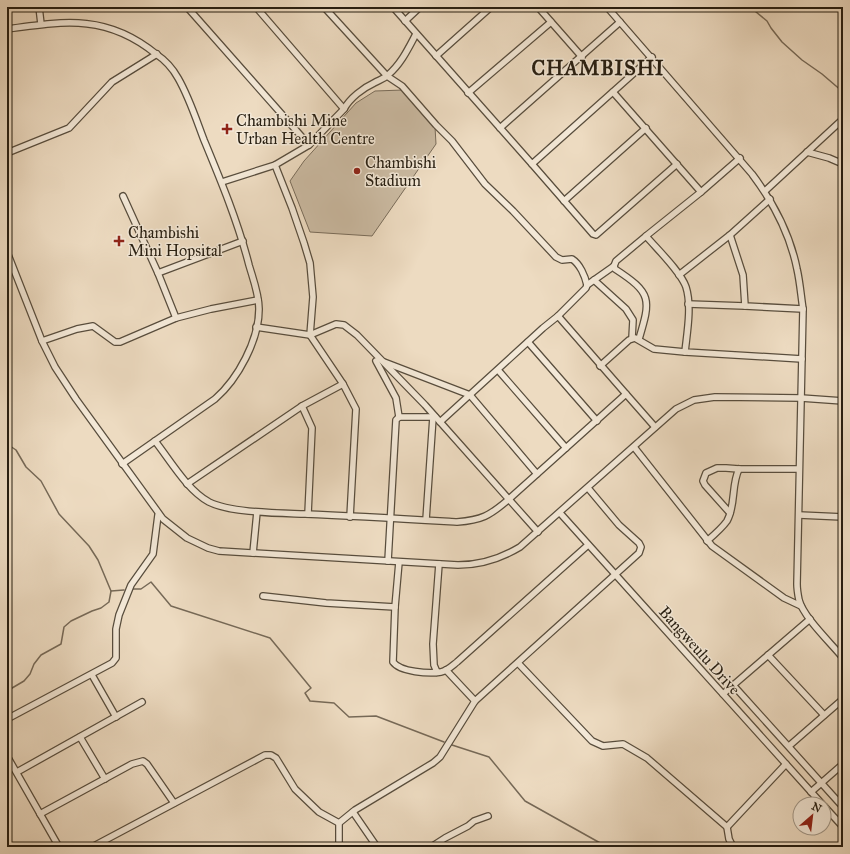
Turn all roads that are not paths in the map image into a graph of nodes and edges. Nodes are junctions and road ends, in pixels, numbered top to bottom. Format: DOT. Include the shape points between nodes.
graph roads {
  1 [pos="39,7"];
  2 [pos="187,7"];
  3 [pos="256,7"];
  4 [pos="324,7"];
  5 [pos="392,7"];
  6 [pos="420,7"];
  7 [pos="491,7"];
  8 [pos="538,7"];
  9 [pos="607,7"];
  10 [pos="404,21"];
  11 [pos="551,22"];
  12 [pos="620,22"];
  13 [pos="41,24"];
  14 [pos="7,29"];
  15 [pos="416,34"];
  16 [pos="157,54"];
  17 [pos="436,56"];
  18 [pos="582,56"];
  19 [pos="652,57"];
  20 [pos="387,76"];
  21 [pos="613,92"];
  22 [pos="468,93"];
  23 [pos="344,109"];
  24 [pos="843,119"];
  25 [pos="500,128"];
  26 [pos="646,128"];
  27 [pos="308,145"];
  28 [pos="807,152"];
  29 [pos="7,153"];
  30 [pos="740,158"];
  31 [pos="532,164"];
  32 [pos="677,164"];
  33 [pos="843,164"];
  34 [pos="275,165"];
  35 [pos="222,182"];
  36 [pos="765,191"];
  37 [pos="701,192"];
  38 [pos="123,196"];
  39 [pos="770,199"];
  40 [pos="564,200"];
  41 [pos="730,235"];
  42 [pos="646,236"];
  43 [pos="243,241"];
  44 [pos="7,252"];
  45 [pos="9,262"];
  46 [pos="614,266"];
  47 [pos="158,273"];
  48 [pos="679,275"];
  49 [pos="594,280"];
  50 [pos="587,285"];
  51 [pos="258,300"];
  52 [pos="688,304"];
  53 [pos="746,306"];
  54 [pos="803,309"];
  55 [pos="558,316"];
  56 [pos="176,318"];
  57 [pos="256,327"];
  58 [pos="310,336"];
  59 [pos="632,338"];
  60 [pos="639,339"];
  61 [pos="42,341"];
  62 [pos="528,342"];
  63 [pos="686,352"];
  64 [pos="802,359"];
  65 [pos="378,361"];
  66 [pos="600,366"];
  67 [pos="498,370"];
  68 [pos="342,384"];
  69 [pos="626,394"];
  70 [pos="470,395"];
  71 [pos="801,398"];
  72 [pos="843,401"];
  73 [pos="302,406"];
  74 [pos="399,416"];
  75 [pos="434,417"];
  76 [pos="597,421"];
  77 [pos="440,422"];
  78 [pos="655,428"];
  79 [pos="155,441"];
  80 [pos="634,447"];
  81 [pos="566,448"];
  82 [pos="122,464"];
  83 [pos="798,469"];
  84 [pos="739,470"];
  85 [pos="537,474"];
  86 [pos="187,484"];
  87 [pos="588,488"];
  88 [pos="508,500"];
  89 [pos="257,512"];
  90 [pos="560,513"];
  91 [pos="730,513"];
  92 [pos="308,514"];
  93 [pos="158,515"];
  94 [pos="799,516"];
  95 [pos="843,516"];
  96 [pos="350,517"];
  97 [pos="389,519"];
  98 [pos="426,520"];
  99 [pos="538,532"];
  100 [pos="707,541"];
  101 [pos="588,545"];
  102 [pos="253,554"];
  103 [pos="388,561"];
  104 [pos="399,562"];
  105 [pos="439,564"];
  106 [pos="614,574"];
  107 [pos="263,596"];
  108 [pos="802,606"];
  109 [pos="395,607"];
  110 [pos="810,620"];
  111 [pos="768,655"];
  112 [pos="843,658"];
  113 [pos="518,663"];
  114 [pos="446,670"];
  115 [pos="437,672"];
  116 [pos="92,675"];
  117 [pos="733,685"];
  118 [pos="723,694"];
  119 [pos="843,698"];
  120 [pos="475,700"];
  121 [pos="142,702"];
  122 [pos="824,715"];
  123 [pos="116,717"];
  124 [pos="7,719"];
  125 [pos="80,737"];
  126 [pos="789,746"];
  127 [pos="7,756"];
  128 [pos="786,764"];
  129 [pos="843,764"];
  130 [pos="17,772"];
  131 [pos="105,779"];
  132 [pos="821,783"];
  133 [pos="811,792"];
  134 [pos="815,796"];
  135 [pos="174,803"];
  136 [pos="843,807"];
  137 [pos="353,812"];
  138 [pos="40,814"];
  139 [pos="832,815"];
  140 [pos="488,816"];
  141 [pos="340,823"];
  142 [pos="843,827"];
  143 [pos="727,828"];
  144 [pos="338,846"];
  145 [pos="59,847"];
  146 [pos="92,847"];
  147 [pos="377,847"];
  148 [pos="431,847"];
  149 [pos="733,847"];
  1 -- 13 [label="street"];
  2 -- 27 [label="street"];
  3 -- 23 [label="street"];
  4 -- 20 [label="street"];
  5 -- 10 [label="street"];
  6 -- 10 [label="street"];
  7 -- 17 [label="street"];
  8 -- 11 [label="street"];
  9 -- 12 [label="street"];
  10 -- 15 [label="street"];
  11 -- 18 [label="street"];
  11 -- 22 [label="street"];
  12 -- 18 [label="street"];
  12 -- 19 [label="street"];
  13 -- 14 [label="street"];
  13 -- 16 [label="street" via="76,22 105,27 134,39"];
  15 -- 17 [label="street"];
  15 -- 20 [label="street" via="401,62"];
  16 -- 29 [label="street" via="112,82 69,128"];
  16 -- 35 [label="street" via="172,69 182,85"];
  17 -- 22 [label="street"];
  18 -- 25 [label="street"];
  19 -- 21 [label="street"];
  19 -- 30 [label="street"];
  20 -- 23 [label="street" via="357,94"];
  20 -- 50 [label="street" via="402,86 452,140 485,184 556,257 562,260 572,259 580,266"];
  21 -- 26 [label="street"];
  21 -- 31 [label="street"];
  22 -- 25 [label="street"];
  23 -- 27 [label="street"];
  24 -- 28 [label="street"];
  25 -- 31 [label="street"];
  26 -- 32 [label="street"];
  26 -- 40 [label="street"];
  27 -- 34 [label="street"];
  28 -- 33 [label="street"];
  28 -- 36 [label="street"];
  30 -- 36 [label="street"];
  30 -- 37 [label="street"];
  31 -- 40 [label="street"];
  32 -- 37 [label="street"];
  32 -- 40 [label="street" via="596,235"];
  34 -- 35 [label="street"];
  34 -- 58 [label="street" via="310,263 313,297"];
  35 -- 43 [label="street"];
  36 -- 39 [label="street"];
  37 -- 42 [label="street"];
  38 -- 47 [label="street"];
  39 -- 41 [label="street"];
  39 -- 54 [label="street" via="794,257"];
  41 -- 48 [label="street"];
  41 -- 53 [label="street" via="743,275"];
  42 -- 46 [label="street" via="616,261"];
  42 -- 48 [label="street"];
  43 -- 47 [label="street"];
  43 -- 51 [label="street"];
  44 -- 45 [label="street"];
  45 -- 61 [label="street"];
  46 -- 49 [label="street"];
  46 -- 60 [label="street" via="640,289 647,300 646,315"];
  47 -- 56 [label="street"];
  48 -- 52 [label="street" via="686,287"];
  49 -- 50 [label="street"];
  49 -- 59 [label="street" via="633,320"];
  50 -- 55 [label="street"];
  51 -- 56 [label="street"];
  51 -- 57 [label="street"];
  52 -- 53 [label="street"];
  52 -- 63 [label="street"];
  53 -- 54 [label="street"];
  54 -- 64 [label="street"];
  55 -- 62 [label="street"];
  55 -- 66 [label="street"];
  56 -- 61 [label="street" via="120,342 115,342 93,326"];
  57 -- 58 [label="street"];
  57 -- 79 [label="street" via="244,360 227,387 215,399"];
  58 -- 65 [label="street" via="336,324 344,325 357,335"];
  58 -- 68 [label="street"];
  59 -- 60 [label="street"];
  59 -- 66 [label="street"];
  60 -- 63 [label="street" via="654,349"];
  61 -- 82 [label="street" via="64,382"];
  62 -- 67 [label="street"];
  62 -- 76 [label="street"];
  63 -- 64 [label="street"];
  64 -- 71 [label="street"];
  65 -- 70 [label="street"];
  65 -- 74 [label="street" via="396,398"];
  65 -- 75 [label="street"];
  66 -- 69 [label="street"];
  67 -- 70 [label="street"];
  67 -- 81 [label="street"];
  68 -- 73 [label="street"];
  68 -- 96 [label="street" via="356,408"];
  69 -- 76 [label="street"];
  69 -- 78 [label="street"];
  70 -- 77 [label="street"];
  70 -- 85 [label="street"];
  71 -- 72 [label="street"];
  71 -- 78 [label="street" via="704,398 685,404"];
  71 -- 83 [label="street"];
  73 -- 86 [label="street"];
  73 -- 92 [label="street" via="312,428"];
  74 -- 75 [label="street"];
  74 -- 97 [label="street" via="396,420"];
  75 -- 77 [label="street"];
  75 -- 98 [label="street"];
  76 -- 81 [label="street"];
  77 -- 88 [label="street"];
  78 -- 80 [label="street"];
  79 -- 82 [label="street"];
  79 -- 86 [label="street"];
  80 -- 87 [label="street"];
  80 -- 100 [label="street"];
  81 -- 85 [label="street"];
  82 -- 93 [label="street"];
  83 -- 84 [label="street"];
  83 -- 94 [label="street"];
  84 -- 91 [label="street" via="735,479"];
  84 -- 91 [label="street" via="717,468 706,473 703,481"];
  85 -- 88 [label="street"];
  86 -- 89 [label="street" via="210,502"];
  87 -- 90 [label="street"];
  87 -- 106 [label="street" via="641,547 639,552"];
  88 -- 98 [label="street" via="490,514 476,520"];
  88 -- 99 [label="street"];
  89 -- 92 [label="street"];
  89 -- 102 [label="street"];
  90 -- 99 [label="street"];
  90 -- 101 [label="street, Bangweulu Drive"];
  91 -- 100 [label="street" via="725,523"];
  92 -- 96 [label="street"];
  93 -- 102 [label="street" via="196,543 219,551"];
  93 -- 116 [label="street" via="153,554 131,585 119,615 116,629 116,658"];
  94 -- 95 [label="street"];
  94 -- 108 [label="street" via="796,584"];
  96 -- 97 [label="street"];
  97 -- 98 [label="street"];
  97 -- 103 [label="street"];
  99 -- 105 [label="street" via="520,547 490,562 469,565"];
  100 -- 108 [label="street" via="784,598"];
  101 -- 106 [label="street, Bangweulu Drive"];
  101 -- 114 [label="street"];
  102 -- 103 [label="street"];
  103 -- 104 [label="street"];
  104 -- 105 [label="street"];
  104 -- 109 [label="street"];
  105 -- 115 [label="street" via="433,644"];
  106 -- 113 [label="street"];
  106 -- 118 [label="street, Bangweulu Drive"];
  107 -- 109 [label="street"];
  108 -- 110 [label="street"];
  109 -- 115 [label="street" via="392,662 416,672"];
  110 -- 111 [label="street"];
  110 -- 112 [label="street"];
  111 -- 117 [label="street"];
  111 -- 122 [label="street"];
  113 -- 120 [label="street"];
  113 -- 143 [label="street" via="592,741 603,746 623,744 647,758"];
  114 -- 115 [label="street"];
  114 -- 120 [label="street"];
  116 -- 123 [label="street"];
  116 -- 124 [label="street"];
  117 -- 118 [label="street"];
  117 -- 126 [label="street, Bangweulu Drive"];
  118 -- 128 [label="street, Bangweulu Drive"];
  119 -- 122 [label="street"];
  120 -- 137 [label="street" via="440,757"];
  121 -- 123 [label="street"];
  122 -- 126 [label="street"];
  123 -- 125 [label="street"];
  125 -- 130 [label="street"];
  125 -- 131 [label="street"];
  126 -- 132 [label="street, Bangweulu Drive"];
  127 -- 130 [label="street"];
  128 -- 133 [label="street, Bangweulu Drive"];
  128 -- 143 [label="street"];
  129 -- 132 [label="street"];
  130 -- 138 [label="street"];
  131 -- 135 [label="street" via="143,761"];
  131 -- 138 [label="street"];
  132 -- 133 [label="street"];
  132 -- 136 [label="street, Bangweulu Drive"];
  133 -- 134 [label="street, Bangweulu Drive"];
  135 -- 141 [label="street" via="265,755 271,755 276,758 295,789 319,812"];
  135 -- 146 [label="street"];
  137 -- 141 [label="street"];
  137 -- 147 [label="street"];
  138 -- 145 [label="street"];
  139 -- 142 [label="street, Bangweulu Drive"];
  140 -- 148 [label="street" via="474,821"];
  141 -- 144 [label="street"];
  143 -- 149 [label="street"];
}
